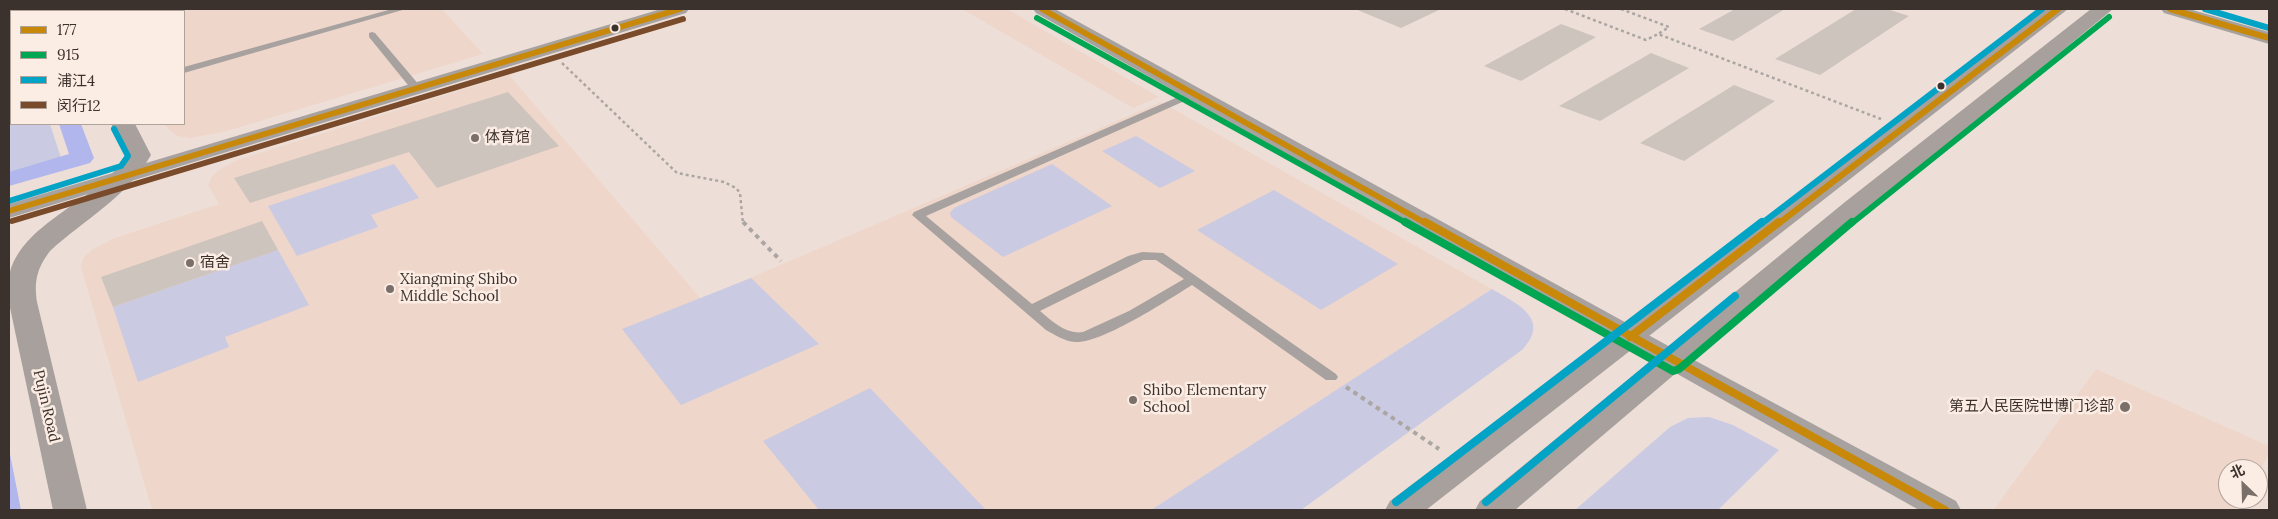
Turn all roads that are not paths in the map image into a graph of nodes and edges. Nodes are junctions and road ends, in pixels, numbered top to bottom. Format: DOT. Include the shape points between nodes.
graph roads {
  1 [pos="401,9"];
  2 [pos="680,9"];
  3 [pos="1042,9"];
  4 [pos="2058,9"];
  5 [pos="2103,9"];
  6 [pos="2170,9"];
  7 [pos="372,35"];
  8 [pos="2269,38"];
  9 [pos="185,70"];
  10 [pos="416,88"];
  11 [pos="1194,94"];
  12 [pos="124,125"];
  13 [pos="127,175"];
  14 [pos="9,211"];
  15 [pos="1192,280"];
  16 [pos="16,293"];
  17 [pos="1031,310"];
  18 [pos="1630,337"];
  19 [pos="1673,361"];
  20 [pos="1331,377"];
  21 [pos="70,510"];
  22 [pos="1402,510"];
  23 [pos="1492,510"];
  24 [pos="1945,510"];
  1 -- 9 [label="lane"];
  2 -- 10 [label="street"];
  3 -- 11 [label="street"];
  4 -- 18 [label="street"];
  5 -- 19 [label="street" via="1854,208"];
  6 -- 8 [label="street"];
  7 -- 10 [label="lane"];
  10 -- 13 [label="street"];
  11 -- 17 [label="lane" via="918,215"];
  11 -- 18 [label="street"];
  12 -- 13 [label="street, Pujin Road" via="139,155"];
  13 -- 14 [label="street"];
  13 -- 16 [label="street, Pujin Road" via="31,254"];
  15 -- 17 [label="lane" via="1160,256 1142,256"];
  15 -- 17 [label="lane" via="1098,332 1077,338 1059,332"];
  15 -- 20 [label="lane"];
  16 -- 21 [label="street, Pujin Road"];
  18 -- 19 [label="street"];
  18 -- 22 [label="street"];
  19 -- 23 [label="street"];
  19 -- 24 [label="street"];
}
